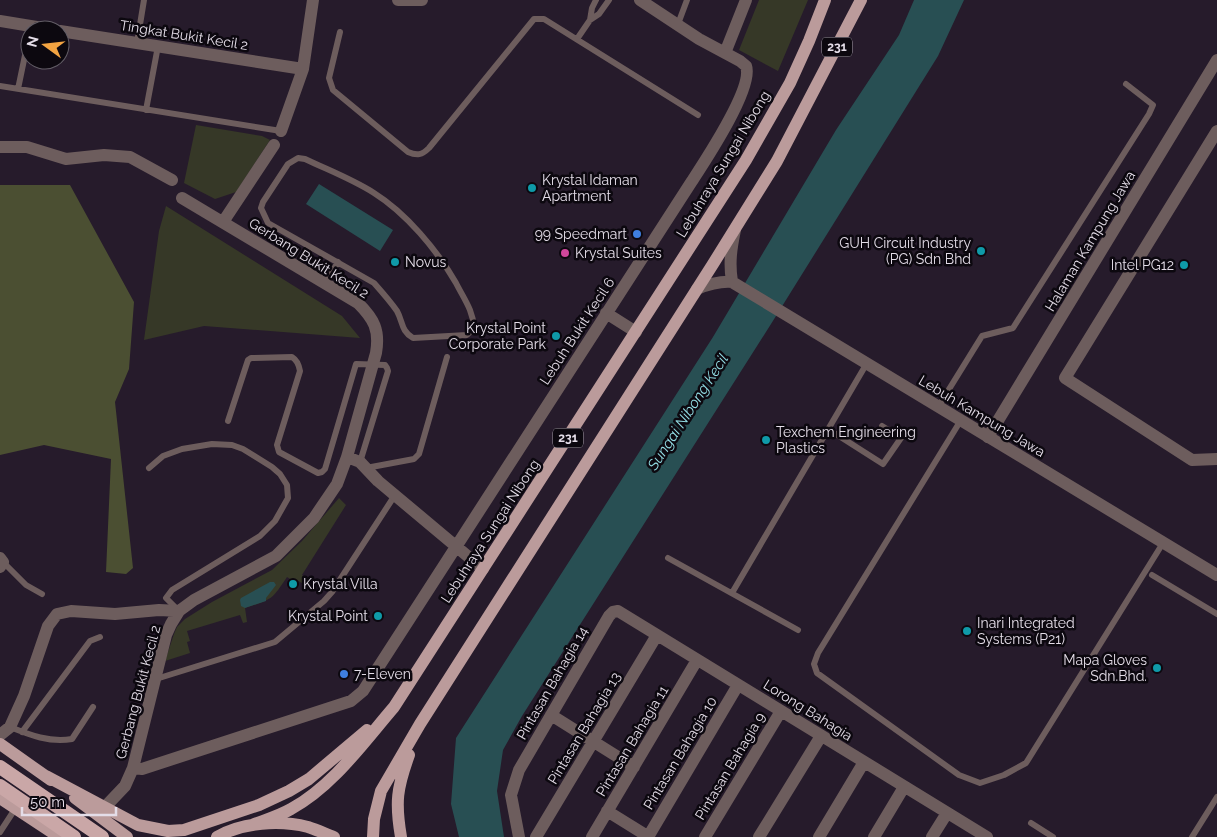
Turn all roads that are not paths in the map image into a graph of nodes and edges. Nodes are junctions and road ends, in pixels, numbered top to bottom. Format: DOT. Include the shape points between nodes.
graph roads {
  1 [pos="144,0"];
  2 [pos="314,0"];
  3 [pos="398,0"];
  4 [pos="422,0"];
  5 [pos="596,0"];
  6 [pos="609,0"];
  7 [pos="640,0"];
  8 [pos="687,0"];
  9 [pos="746,0"];
  10 [pos="825,0"];
  11 [pos="861,0"];
  12 [pos="590,20"];
  13 [pos="0,21"];
  14 [pos="678,24"];
  15 [pos="20,26"];
  16 [pos="340,32"];
  17 [pos="70,33"];
  18 [pos="577,39"];
  19 [pos="137,43"];
  20 [pos="158,46"];
  21 [pos="725,53"];
  22 [pos="1217,60"];
  23 [pos="303,69"];
  24 [pos="22,70"];
  25 [pos="1212,80"];
  26 [pos="1126,84"];
  27 [pos="0,86"];
  28 [pos="18,89"];
  29 [pos="146,110"];
  30 [pos="698,115"];
  31 [pos="282,131"];
  32 [pos="1217,131"];
  33 [pos="274,145"];
  34 [pos="0,147"];
  35 [pos="172,180"];
  36 [pos="182,198"];
  37 [pos="223,222"];
  38 [pos="736,229"];
  39 [pos="338,262"];
  40 [pos="326,283"];
  41 [pos="735,284"];
  42 [pos="697,289"];
  43 [pos="606,312"];
  44 [pos="636,332"];
  45 [pos="447,357"];
  46 [pos="867,363"];
  47 [pos="373,364"];
  48 [pos="938,407"];
  49 [pos="960,420"];
  50 [pos="228,421"];
  51 [pos="882,426"];
  52 [pos="828,429"];
  53 [pos="988,437"];
  54 [pos="347,457"];
  55 [pos="1217,459"];
  56 [pos="363,465"];
  57 [pos="149,468"];
  58 [pos="395,495"];
  59 [pos="1163,542"];
  60 [pos="454,549"];
  61 [pos="668,558"];
  62 [pos="1,562"];
  63 [pos="483,569"];
  64 [pos="1152,575"];
  65 [pos="1217,575"];
  66 [pos="732,593"];
  67 [pos="42,594"];
  68 [pos="179,611"];
  69 [pos="613,612"];
  70 [pos="1217,614"];
  71 [pos="798,630"];
  72 [pos="657,635"];
  73 [pos="100,637"];
  74 [pos="697,660"];
  75 [pos="156,679"];
  76 [pos="738,685"];
  77 [pos="94,707"];
  78 [pos="394,707"];
  79 [pos="781,711"];
  80 [pos="551,715"];
  81 [pos="420,724"];
  82 [pos="16,729"];
  83 [pos="0,735"];
  84 [pos="821,736"];
  85 [pos="593,741"];
  86 [pos="0,744"];
  87 [pos="864,762"];
  88 [pos="0,766"];
  89 [pos="634,767"];
  90 [pos="133,768"];
  91 [pos="46,776"];
  92 [pos="0,786"];
  93 [pos="904,786"];
  94 [pos="1217,797"];
  95 [pos="0,798"];
  96 [pos="104,807"];
  97 [pos="15,809"];
  98 [pos="607,811"];
  99 [pos="946,813"];
  100 [pos="1031,823"];
  101 [pos="252,825"];
  102 [pos="0,832"];
  103 [pos="59,837"];
  104 [pos="74,837"];
  105 [pos="102,837"];
  106 [pos="126,837"];
  107 [pos="217,837"];
  108 [pos="334,837"];
  109 [pos="373,837"];
  110 [pos="401,837"];
  111 [pos="519,837"];
  112 [pos="536,837"];
  113 [pos="592,837"];
  114 [pos="649,837"];
  115 [pos="705,837"];
  116 [pos="759,837"];
  117 [pos="819,837"];
  118 [pos="874,837"];
  119 [pos="932,837"];
  120 [pos="987,837"];
  121 [pos="1054,837"];
  122 [pos="1192,837"];
  1 -- 19 [label="lane"];
  2 -- 23 [label="street"];
  3 -- 4 [label="street"];
  5 -- 12 [label="lane"];
  6 -- 12 [label="lane"];
  7 -- 14 [label="street"];
  8 -- 14 [label="lane"];
  9 -- 21 [label="street"];
  10 -- 44 [label="main road, Lebuhraya Sungai Nibong / 231" via="790,83 751,151"];
  11 -- 38 [label="main road, 231" via="777,161"];
  12 -- 18 [label="lane"];
  13 -- 15 [label="street"];
  14 -- 21 [label="street"];
  16 -- 18 [label="lane" via="330,78 332,90 415,155 429,148 534,19 544,19"];
  17 -- 19 [label="street, Tingkat Bukit Kecil 2"];
  18 -- 30 [label="lane"];
  19 -- 20 [label="street, Tingkat Bukit Kecil 2"];
  20 -- 23 [label="street, Tingkat Bukit Kecil 2"];
  20 -- 29 [label="lane"];
  21 -- 43 [label="street, Lebuh Bukit Kecil 6" via="748,70 740,97 692,181"];
  22 -- 25 [label="street, Halaman Kampung Jawa"];
  23 -- 31 [label="street"];
  24 -- 28 [label="lane"];
  25 -- 53 [label="street, Halaman Kampung Jawa"];
  26 -- 48 [label="lane" via="1153,105 1149,114 1013,328 982,336"];
  27 -- 28 [label="lane"];
  28 -- 29 [label="lane"];
  29 -- 31 [label="lane"];
  32 -- 55 [label="street" via="1065,378 1192,460"];
  33 -- 37 [label="street"];
  34 -- 35 [label="street" via="27,147 66,159 104,154 130,157"];
  36 -- 37 [label="street, Gerbang Bukit Kecil 2"];
  37 -- 40 [label="street, Gerbang Bukit Kecil 2"];
  38 -- 41 [label="street" via="729,266"];
  38 -- 42 [label="main road, 231"];
  39 -- 39 [label="lane" via="374,283 398,313 403,329 413,338 467,335 474,328 473,315 446,265 429,242 387,202 305,160 292,160 263,202 264,216 268,223"];
  39 -- 40 [label="lane"];
  40 -- 47 [label="street, Gerbang Bukit Kecil 2" via="369,314 378,340"];
  41 -- 42 [label="street" via="721,281"];
  41 -- 46 [label="street, Lebuh Kampung Jawa"];
  42 -- 81 [label="main road, 231"];
  43 -- 44 [label="street"];
  43 -- 60 [label="street, Lebuh Bukit Kecil 6"];
  44 -- 63 [label="main road, Lebuhraya Sungai Nibong / 231"];
  45 -- 56 [label="lane" via="418,454 414,458"];
  46 -- 48 [label="street, Lebuh Kampung Jawa"];
  46 -- 52 [label="lane"];
  47 -- 50 [label="lane" via="358,363 355,366 322,472 318,473 277,449 300,371 296,359 248,360"];
  47 -- 54 [label="street, Gerbang Bukit Kecil 2"];
  47 -- 56 [label="lane" via="384,365 388,371"];
  48 -- 49 [label="street, Lebuh Kampung Jawa"];
  49 -- 53 [label="street, Lebuh Kampung Jawa"];
  49 -- 59 [label="lane" via="814,664 817,673 959,775 980,783 1026,763"];
  51 -- 52 [label="lane" via="901,438 883,464"];
  52 -- 66 [label="lane"];
  53 -- 59 [label="street, Lebuh Kampung Jawa"];
  54 -- 56 [label="street"];
  54 -- 68 [label="street, Gerbang Bukit Kecil 2" via="337,484 314,518 276,556"];
  56 -- 58 [label="street"];
  57 -- 68 [label="lane" via="163,456 182,449 212,444 232,445 272,467 287,485 288,498 275,520 260,536 172,590 166,598"];
  58 -- 60 [label="street"];
  58 -- 75 [label="lane" via="324,601 275,642"];
  59 -- 65 [label="street, Lebuh Kampung Jawa"];
  60 -- 63 [label="street"];
  60 -- 90 [label="street, Lebuh Bukit Kecil 6" via="363,691 351,701 142,768"];
  61 -- 66 [label="lane"];
  62 -- 67 [label="lane" via="26,585"];
  63 -- 78 [label="main road, Lebuhraya Sungai Nibong / 231"];
  64 -- 70 [label="lane"];
  66 -- 71 [label="lane"];
  68 -- 75 [label="street, Gerbang Bukit Kecil 2" via="166,635"];
  68 -- 82 [label="street" via="115,614 71,611 57,614 48,626"];
  69 -- 72 [label="street, Lorong Bahagia"];
  69 -- 80 [label="street, Pintasan Bahagia 14"];
  72 -- 74 [label="street, Lorong Bahagia"];
  72 -- 85 [label="street, Pintasan Bahagia 13"];
  73 -- 82 [label="lane" via="90,641"];
  74 -- 76 [label="street, Lorong Bahagia"];
  74 -- 89 [label="street, Pintasan Bahagia 11"];
  75 -- 90 [label="street, Gerbang Bukit Kecil 2"];
  76 -- 79 [label="street, Lorong Bahagia"];
  76 -- 114 [label="street, Pintasan Bahagia 10"];
  77 -- 82 [label="lane" via="72,739 59,741"];
  78 -- 96 [label="main road" via="309,778 274,798 238,812 184,830 168,831 138,825"];
  78 -- 101 [label="main road, Lebuhraya Sungai Nibong / 231" via="326,785 291,809"];
  79 -- 84 [label="street, Lorong Bahagia"];
  79 -- 115 [label="street, Pintasan Bahagia 9"];
  80 -- 85 [label="street"];
  80 -- 111 [label="street, Pintasan Bahagia 14" via="518,770 511,795"];
  81 -- 109 [label="main road, 231" via="381,791"];
  81 -- 110 [label="main road" via="400,782 397,809"];
  82 -- 83 [label="street"];
  84 -- 87 [label="street, Lorong Bahagia"];
  84 -- 116 [label="street"];
  85 -- 89 [label="street"];
  85 -- 112 [label="street, Pintasan Bahagia 13"];
  86 -- 91 [label="main road"];
  87 -- 93 [label="street, Lorong Bahagia"];
  87 -- 117 [label="street"];
  88 -- 105 [label="highway"];
  89 -- 98 [label="street, Pintasan Bahagia 11"];
  90 -- 96 [label="street, Gerbang Bukit Kecil 2" via="125,786"];
  91 -- 96 [label="main road"];
  91 -- 106 [label="main road"];
  92 -- 104 [label="highway"];
  93 -- 99 [label="street, Lorong Bahagia"];
  93 -- 118 [label="street"];
  94 -- 122 [label="lane"];
  95 -- 97 [label="main road"];
  97 -- 102 [label="lane"];
  97 -- 103 [label="main road"];
  98 -- 113 [label="street, Pintasan Bahagia 11"];
  98 -- 114 [label="street"];
  99 -- 119 [label="street"];
  99 -- 120 [label="street, Lorong Bahagia"];
  100 -- 121 [label="lane"];
  101 -- 107 [label="main road"];
  101 -- 108 [label="main road" via="289,824"];
}
